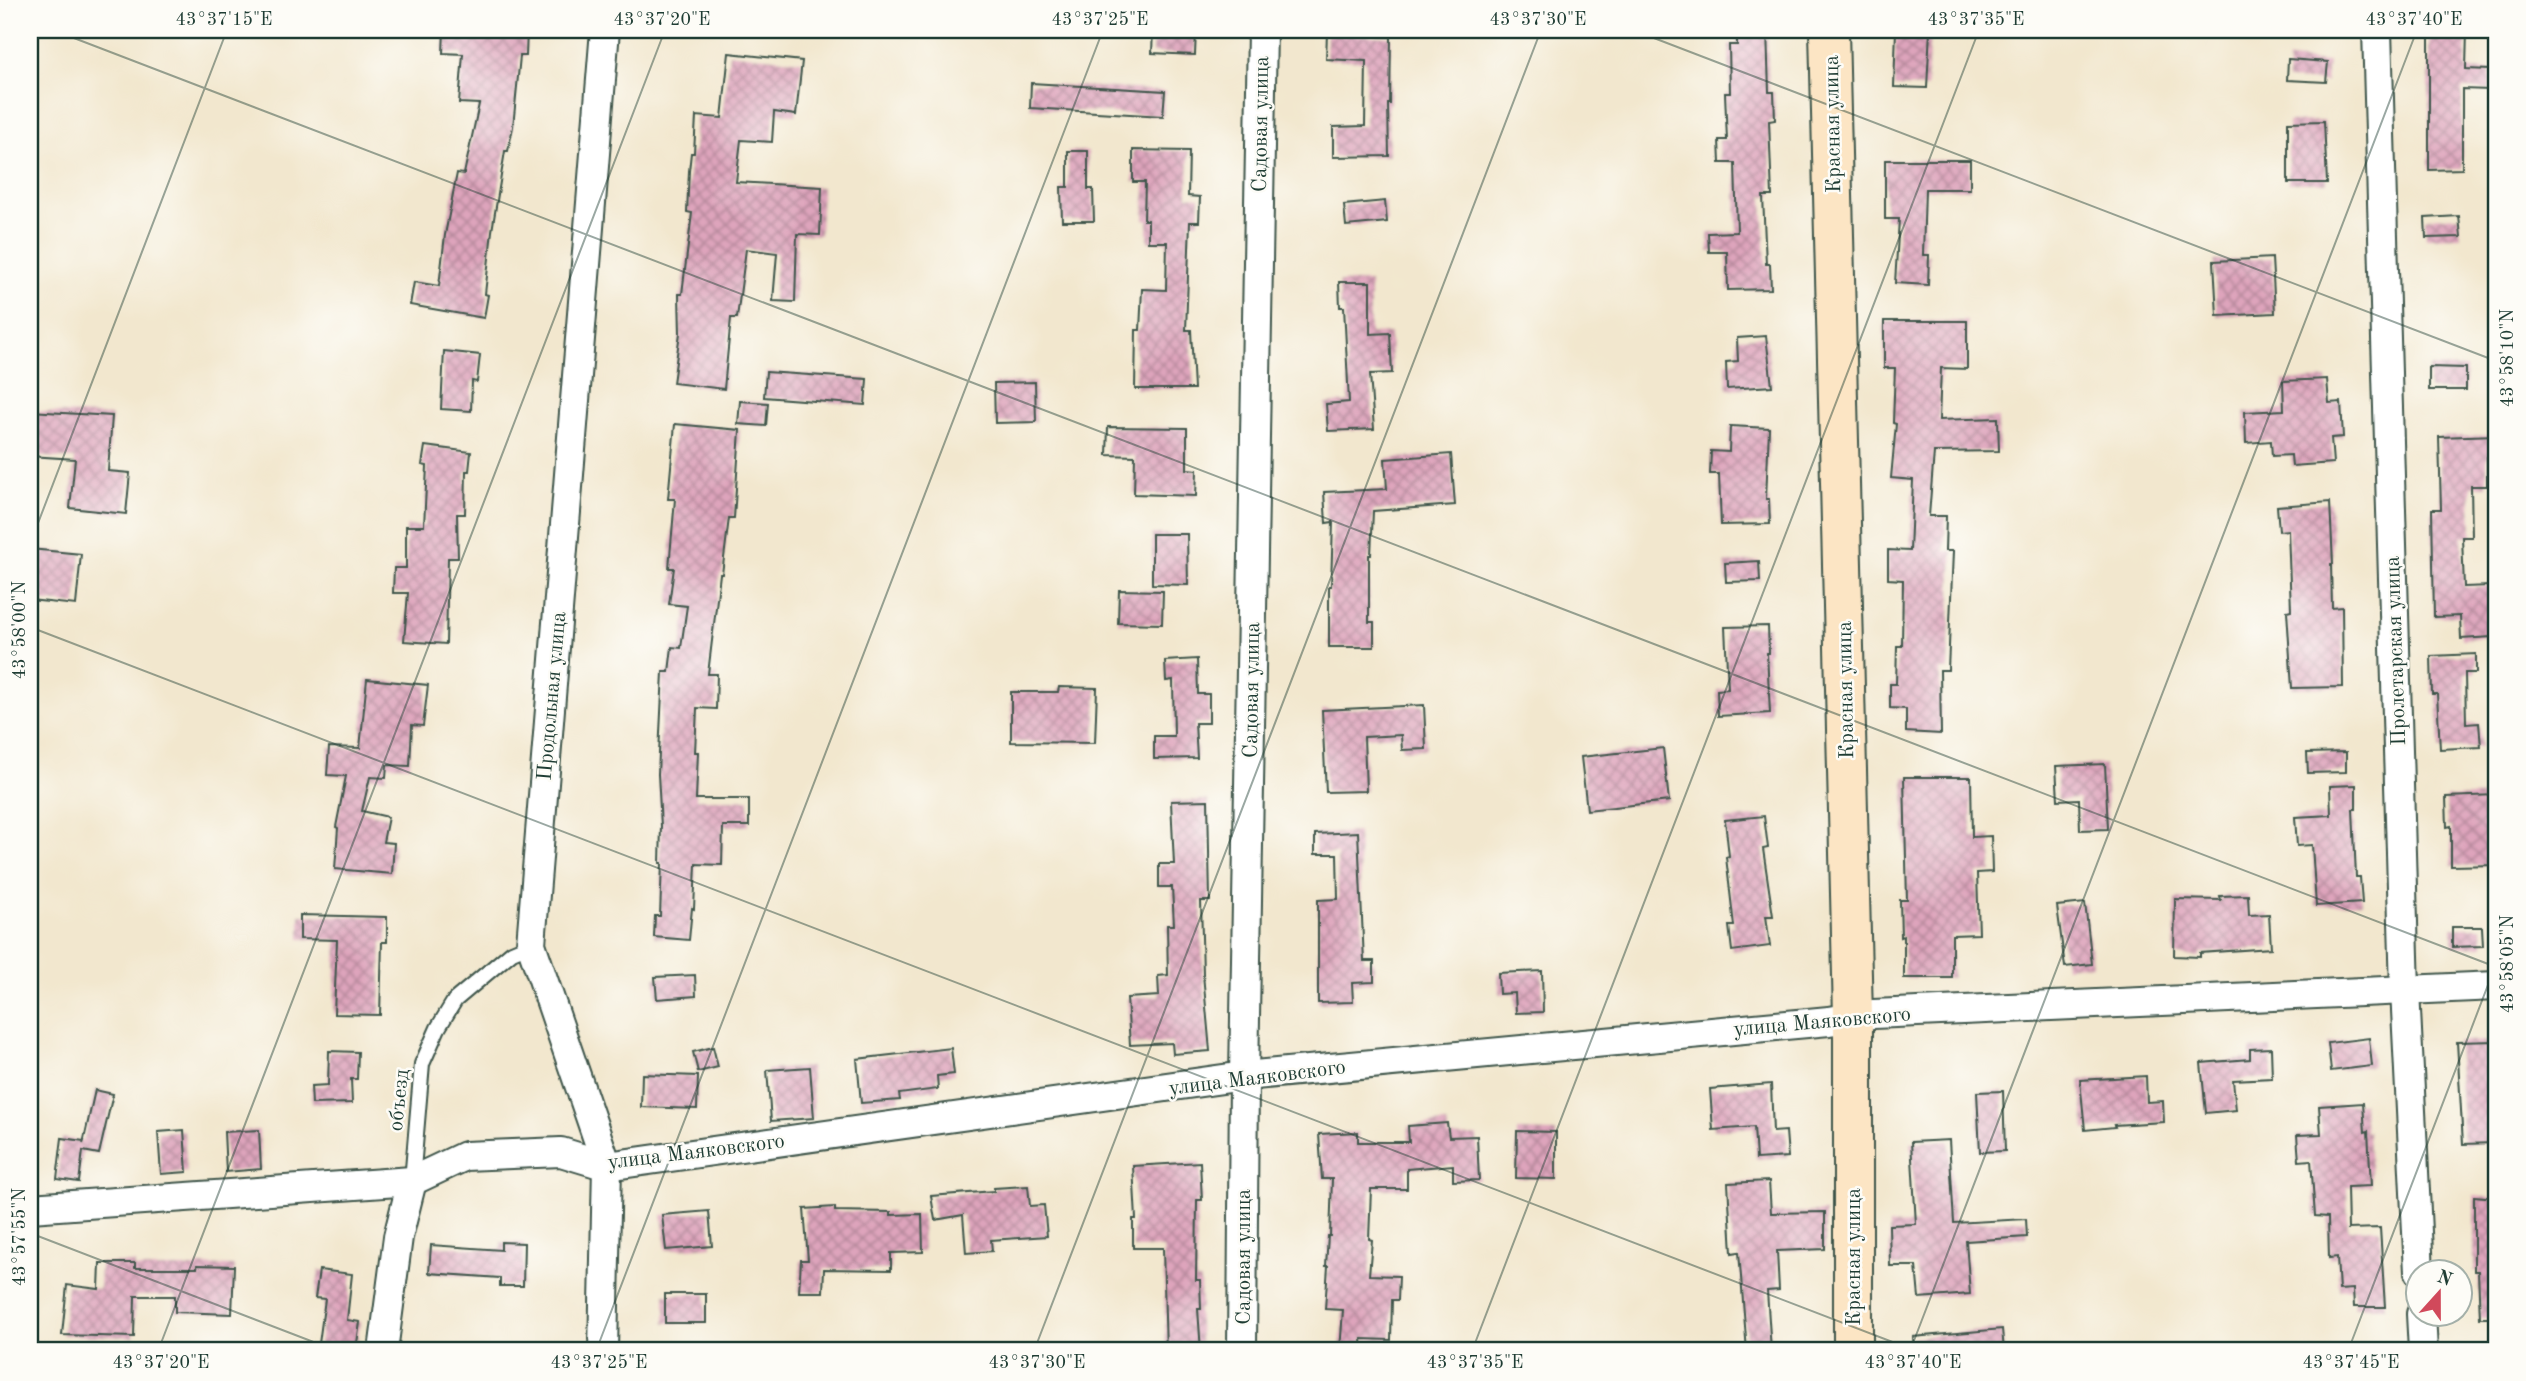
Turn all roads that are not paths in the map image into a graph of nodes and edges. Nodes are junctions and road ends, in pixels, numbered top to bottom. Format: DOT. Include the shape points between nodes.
graph roads {
  1 [pos="605,30"];
  2 [pos="1262,30"];
  3 [pos="1829,30"];
  4 [pos="2377,30"];
  5 [pos="531,944"];
  6 [pos="2496,986"];
  7 [pos="2405,990"];
  8 [pos="1853,1017"];
  9 [pos="1244,1076"];
  10 [pos="607,1166"];
  11 [pos="412,1181"];
  12 [pos="30,1208"];
  13 [pos="2418,1258"];
  14 [pos="2422,1328"];
  15 [pos="383,1351"];
  16 [pos="603,1351"];
  17 [pos="1242,1351"];
  18 [pos="1853,1351"];
  19 [pos="2423,1351"];
  1 -- 5 [label="street, Продольная улица"];
  2 -- 9 [label="street, Садовая улица"];
  3 -- 8 [label="street, Красная улица"];
  4 -- 7 [label="street, Пролетарская улица"];
  5 -- 10 [label="street, Продольная улица"];
  5 -- 11 [label="lane, объезд" via="512,952 455,1000 438,1028 422,1064"];
  6 -- 7 [label="street, улица Маяковского"];
  7 -- 8 [label="street, улица Маяковского"];
  7 -- 13 [label="street, Пролетарская улица"];
  8 -- 9 [label="street, улица Маяковского"];
  8 -- 18 [label="street, Красная улица"];
  9 -- 10 [label="street, улица Маяковского"];
  9 -- 17 [label="street, Садовая улица"];
  10 -- 11 [label="street, улица Маяковского" via="561,1152 464,1156"];
  10 -- 16 [label="street, Продольная улица"];
  11 -- 12 [label="street, улица Маяковского"];
  11 -- 15 [label="street" via="398,1237"];
  14 -- 19 [label="street"];
}
